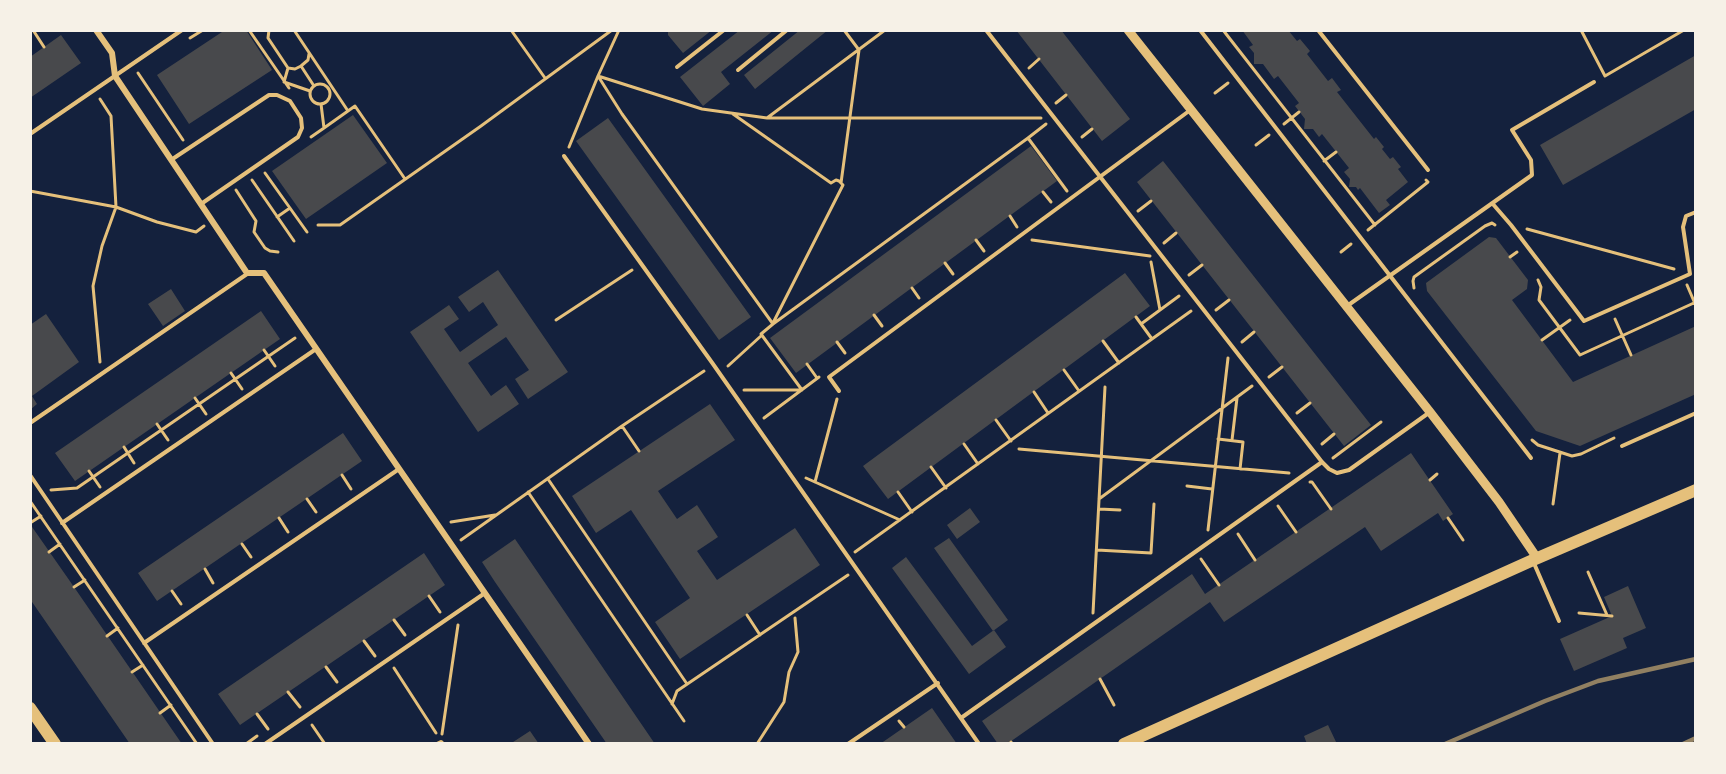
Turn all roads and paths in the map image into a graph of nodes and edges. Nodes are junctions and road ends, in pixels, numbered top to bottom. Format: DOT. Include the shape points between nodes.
graph roads {
  1 [pos="33,30"];
  2 [pos="96,30"];
  3 [pos="182,30"];
  4 [pos="203,30"];
  5 [pos="249,30"];
  6 [pos="269,30"];
  7 [pos="294,30"];
  8 [pos="511,30"];
  9 [pos="612,30"];
  10 [pos="620,30"];
  11 [pos="724,30"];
  12 [pos="787,30"];
  13 [pos="844,30"];
  14 [pos="885,30"];
  15 [pos="986,30"];
  16 [pos="1128,30"];
  17 [pos="1200,30"];
  18 [pos="1223,30"];
  19 [pos="1318,30"];
  20 [pos="1581,30"];
  21 [pos="1684,30"];
  22 [pos="184,42"];
  23 [pos="44,47"];
  24 [pos="859,50"];
  25 [pos="308,52"];
  26 [pos="1039,60"];
  27 [pos="301,66"];
  28 [pos="677,67"];
  29 [pos="288,68"];
  30 [pos="738,70"];
  31 [pos="1025,70"];
  32 [pos="138,73"];
  33 [pos="115,76"];
  34 [pos="598,76"];
  35 [pos="545,78"];
  36 [pos="284,82"];
  37 [pos="1594,82"];
  38 [pos="314,86"];
  39 [pos="329,87"];
  40 [pos="94,90"];
  41 [pos="290,90"];
  42 [pos="310,91"];
  43 [pos="1066,95"];
  44 [pos="321,104"];
  45 [pos="1053,105"];
  46 [pos="1191,110"];
  47 [pos="348,111"];
  48 [pos="1299,112"];
  49 [pos="733,114"];
  50 [pos="850,117"];
  51 [pos="767,118"];
  52 [pos="1055,118"];
  53 [pos="1292,118"];
  54 [pos="313,124"];
  55 [pos="324,128"];
  56 [pos="1092,129"];
  57 [pos="1277,129"];
  58 [pos="318,132"];
  59 [pos="30,134"];
  60 [pos="309,138"];
  61 [pos="1028,138"];
  62 [pos="1079,139"];
  63 [pos="184,142"];
  64 [pos="1256,145"];
  65 [pos="1336,152"];
  66 [pos="564,156"];
  67 [pos="171,160"];
  68 [pos="1324,161"];
  69 [pos="1428,170"];
  70 [pos="1421,174"];
  71 [pos="1101,177"];
  72 [pos="405,179"];
  73 [pos="841,183"];
  74 [pos="243,184"];
  75 [pos="30,190"];
  76 [pos="1043,192"];
  77 [pos="1072,198"];
  78 [pos="1151,201"];
  79 [pos="1492,203"];
  80 [pos="201,204"];
  81 [pos="1053,204"];
  82 [pos="116,207"];
  83 [pos="290,208"];
  84 [pos="1696,212"];
  85 [pos="1136,213"];
  86 [pos="1010,216"];
  87 [pos="277,217"];
  88 [pos="318,225"];
  89 [pos="1375,225"];
  90 [pos="1511,225"];
  91 [pos="1498,227"];
  92 [pos="1019,229"];
  93 [pos="196,231"];
  94 [pos="307,232"];
  95 [pos="1176,233"];
  96 [pos="1360,237"];
  97 [pos="1018,238"];
  98 [pos="976,240"];
  99 [pos="294,242"];
  100 [pos="1161,245"];
  101 [pos="278,252"];
  102 [pos="986,254"];
  103 [pos="1150,256"];
  104 [pos="1510,257"];
  105 [pos="1164,258"];
  106 [pos="1522,259"];
  107 [pos="945,263"];
  108 [pos="641,264"];
  109 [pos="1202,265"];
  110 [pos="247,273"];
  111 [pos="1533,274"];
  112 [pos="1690,274"];
  113 [pos="1390,275"];
  114 [pos="955,276"];
  115 [pos="1683,277"];
  116 [pos="1186,278"];
  117 [pos="912,288"];
  118 [pos="1188,289"];
  119 [pos="1415,291"];
  120 [pos="1229,300"];
  121 [pos="922,301"];
  122 [pos="1696,304"];
  123 [pos="1200,305"];
  124 [pos="1347,307"];
  125 [pos="1610,309"];
  126 [pos="1160,310"];
  127 [pos="1214,312"];
  128 [pos="1579,314"];
  129 [pos="874,315"];
  130 [pos="1136,317"];
  131 [pos="556,320"];
  132 [pos="773,324"];
  133 [pos="1141,324"];
  134 [pos="1559,327"];
  135 [pos="884,329"];
  136 [pos="304,332"];
  137 [pos="1254,332"];
  138 [pos="762,335"];
  139 [pos="1623,336"];
  140 [pos="1152,339"];
  141 [pos="1542,340"];
  142 [pos="1103,341"];
  143 [pos="837,342"];
  144 [pos="1239,345"];
  145 [pos="316,349"];
  146 [pos="264,350"];
  147 [pos="1631,355"];
  148 [pos="268,356"];
  149 [pos="848,356"];
  150 [pos="1228,356"];
  151 [pos="100,362"];
  152 [pos="1119,363"];
  153 [pos="713,364"];
  154 [pos="807,364"];
  155 [pos="1282,367"];
  156 [pos="1064,369"];
  157 [pos="231,373"];
  158 [pos="280,373"];
  159 [pos="719,374"];
  160 [pos="818,378"];
  161 [pos="235,379"];
  162 [pos="1266,379"];
  163 [pos="1258,380"];
  164 [pos="1105,387"];
  165 [pos="742,390"];
  166 [pos="802,390"];
  167 [pos="839,391"];
  168 [pos="1079,391"];
  169 [pos="1034,392"];
  170 [pos="247,396"];
  171 [pos="1237,397"];
  172 [pos="195,398"];
  173 [pos="1310,403"];
  174 [pos="199,404"];
  175 [pos="1222,407"];
  176 [pos="1430,412"];
  177 [pos="1048,413"];
  178 [pos="1696,413"];
  179 [pos="1294,415"];
  180 [pos="763,419"];
  181 [pos="996,420"];
  182 [pos="211,421"];
  183 [pos="30,423"];
  184 [pos="157,424"];
  185 [pos="622,426"];
  186 [pos="161,430"];
  187 [pos="1334,434"];
  188 [pos="1623,435"];
  189 [pos="1218,439"];
  190 [pos="1232,440"];
  191 [pos="1532,440"];
  192 [pos="1011,441"];
  193 [pos="964,444"];
  194 [pos="1318,446"];
  195 [pos="1622,446"];
  196 [pos="124,447"];
  197 [pos="173,447"];
  198 [pos="1019,449"];
  199 [pos="639,451"];
  200 [pos="128,453"];
  201 [pos="1560,453"];
  202 [pos="1102,456"];
  203 [pos="1531,458"];
  204 [pos="1151,461"];
  205 [pos="1322,462"];
  206 [pos="978,465"];
  207 [pos="1215,466"];
  208 [pos="931,467"];
  209 [pos="399,469"];
  210 [pos="1240,469"];
  211 [pos="139,470"];
  212 [pos="89,471"];
  213 [pos="1304,474"];
  214 [pos="1437,474"];
  215 [pos="30,475"];
  216 [pos="342,476"];
  217 [pos="93,477"];
  218 [pos="804,477"];
  219 [pos="548,478"];
  220 [pos="1430,480"];
  221 [pos="815,482"];
  222 [pos="1187,486"];
  223 [pos="946,488"];
  224 [pos="1213,489"];
  225 [pos="813,490"];
  226 [pos="1696,490"];
  227 [pos="41,491"];
  228 [pos="528,492"];
  229 [pos="898,492"];
  230 [pos="104,494"];
  231 [pos="357,497"];
  232 [pos="307,499"];
  233 [pos="1099,499"];
  234 [pos="30,501"];
  235 [pos="1276,503"];
  236 [pos="1154,504"];
  237 [pos="1553,504"];
  238 [pos="52,508"];
  239 [pos="1099,509"];
  240 [pos="1120,510"];
  241 [pos="912,512"];
  242 [pos="496,515"];
  243 [pos="40,516"];
  244 [pos="279,518"];
  245 [pos="1448,518"];
  246 [pos="900,520"];
  247 [pos="322,521"];
  248 [pos="30,523"];
  249 [pos="62,523"];
  250 [pos="438,524"];
  251 [pos="1236,531"];
  252 [pos="1296,532"];
  253 [pos="72,537"];
  254 [pos="1463,540"];
  255 [pos="293,541"];
  256 [pos="1206,543"];
  257 [pos="242,544"];
  258 [pos="60,545"];
  259 [pos="453,546"];
  260 [pos="1096,550"];
  261 [pos="49,552"];
  262 [pos="1199,556"];
  263 [pos="848,557"];
  264 [pos="1535,559"];
  265 [pos="1255,560"];
  266 [pos="257,566"];
  267 [pos="205,569"];
  268 [pos="857,569"];
  269 [pos="96,572"];
  270 [pos="1588,572"];
  271 [pos="84,580"];
  272 [pos="1219,585"];
  273 [pos="74,587"];
  274 [pos="172,591"];
  275 [pos="219,591"];
  276 [pos="485,593"];
  277 [pos="429,596"];
  278 [pos="461,609"];
  279 [pos="187,613"];
  280 [pos="1579,613"];
  281 [pos="747,615"];
  282 [pos="1607,615"];
  283 [pos="1612,616"];
  284 [pos="795,618"];
  285 [pos="394,620"];
  286 [pos="445,620"];
  287 [pos="129,621"];
  288 [pos="1559,621"];
  289 [pos="1092,624"];
  290 [pos="117,629"];
  291 [pos="760,635"];
  292 [pos="107,636"];
  293 [pos="364,641"];
  294 [pos="144,643"];
  295 [pos="411,643"];
  296 [pos="154,657"];
  297 [pos="388,659"];
  298 [pos="142,665"];
  299 [pos="381,665"];
  300 [pos="326,666"];
  301 [pos="132,672"];
  302 [pos="1100,679"];
  303 [pos="938,683"];
  304 [pos="687,684"];
  305 [pos="343,691"];
  306 [pos="288,692"];
  307 [pos="182,698"];
  308 [pos="672,704"];
  309 [pos="1114,705"];
  310 [pos="170,706"];
  311 [pos="30,708"];
  312 [pos="160,712"];
  313 [pos="256,714"];
  314 [pos="306,716"];
  315 [pos="961,717"];
  316 [pos="684,721"];
  317 [pos="274,738"];
  318 [pos="440,743"];
  319 [pos="55,744"];
  320 [pos="197,744"];
  321 [pos="213,744"];
  322 [pos="266,744"];
  323 [pos="325,744"];
  324 [pos="590,744"];
  325 [pos="758,744"];
  326 [pos="848,744"];
  327 [pos="979,744"];
  328 [pos="1124,744"];
  1 -- 23 [label="path"];
  2 -- 33 [label="street" via="112,53"];
  3 -- 33 [label="lane"];
  4 -- 22 [label="path"];
  5 -- 36 [label="path"];
  6 -- 29 [label="path" via="268,38"];
  7 -- 25 [label="path"];
  8 -- 35 [label="path"];
  9 -- 35 [label="path"];
  10 -- 34 [label="path"];
  11 -- 28 [label="lane"];
  12 -- 30 [label="lane"];
  13 -- 24 [label="path"];
  14 -- 24 [label="path"];
  15 -- 52 [label="lane"];
  16 -- 46 [label="street"];
  17 -- 57 [label="lane"];
  18 -- 53 [label="path"];
  19 -- 69 [label="lane"];
  20 -- 21 [label="path" via="1605,75"];
  24 -- 50 [label="path"];
  24 -- 51 [label="path"];
  25 -- 27 [label="path" via="309,58"];
  25 -- 39 [label="path"];
  26 -- 31 [label="path"];
  27 -- 29 [label="path"];
  27 -- 38 [label="path"];
  29 -- 36 [label="path"];
  32 -- 63 [label="path"];
  33 -- 40 [label="lane"];
  33 -- 67 [label="street"];
  34 -- 49 [label="path" via="702,110"];
  34 -- 66 [label="path"];
  34 -- 132 [label="path"];
  35 -- 72 [label="path"];
  36 -- 41 [label="path"];
  36 -- 42 [label="path"];
  37 -- 79 [label="lane" via="1512,130 1531,160 1532,175"];
  38 -- 39 [label="path"];
  38 -- 42 [label="path"];
  39 -- 44 [label="path" via="328,99"];
  39 -- 47 [label="path"];
  40 -- 59 [label="lane"];
  40 -- 82 [label="path" via="111,116"];
  42 -- 44 [label="path" via="312,101"];
  43 -- 45 [label="path"];
  44 -- 55 [label="path"];
  46 -- 71 [label="lane"];
  46 -- 124 [label="street"];
  47 -- 55 [label="path"];
  47 -- 72 [label="path" via="355,106"];
  48 -- 53 [label="path"];
  49 -- 51 [label="path"];
  49 -- 73 [label="path" via="831,183"];
  50 -- 51 [label="path"];
  50 -- 52 [label="path"];
  50 -- 73 [label="path"];
  52 -- 61 [label="path"];
  52 -- 71 [label="lane"];
  53 -- 68 [label="path"];
  54 -- 58 [label="path"];
  55 -- 58 [label="path"];
  56 -- 62 [label="path"];
  57 -- 64 [label="path"];
  57 -- 96 [label="lane"];
  58 -- 60 [label="path"];
  61 -- 77 [label="path"];
  61 -- 132 [label="path"];
  65 -- 68 [label="path"];
  66 -- 108 [label="lane"];
  67 -- 80 [label="street"];
  67 -- 80 [label="lane" via="269,95 290,101 301,118 298,137"];
  68 -- 89 [label="path"];
  70 -- 89 [label="path" via="1428,182"];
  71 -- 77 [label="lane"];
  71 -- 105 [label="lane"];
  72 -- 88 [label="path" via="340,225"];
  73 -- 132 [label="path" via="842,189"];
  74 -- 101 [label="path" via="235,189 256,221 254,232 265,248"];
  75 -- 82 [label="path"];
  76 -- 81 [label="path"];
  77 -- 97 [label="lane"];
  78 -- 85 [label="path"];
  79 -- 90 [label="lane"];
  79 -- 113 [label="lane"];
  80 -- 110 [label="street"];
  82 -- 93 [label="path"];
  82 -- 151 [label="path" via="93,286"];
  83 -- 87 [label="path"];
  83 -- 87 [label="path" via="263,171 250,179"];
  83 -- 94 [label="path"];
  84 -- 112 [label="lane" via="1686,216 1683,227"];
  86 -- 92 [label="path"];
  87 -- 99 [label="path"];
  89 -- 96 [label="path"];
  90 -- 112 [label="path"];
  90 -- 128 [label="lane"];
  91 -- 119 [label="path" via="1485,226 1414,277"];
  95 -- 100 [label="path"];
  96 -- 113 [label="lane"];
  97 -- 103 [label="path"];
  97 -- 167 [label="lane" via="829,377"];
  98 -- 102 [label="path"];
  103 -- 105 [label="path"];
  103 -- 126 [label="path"];
  104 -- 106 [label="path" via="1517,252"];
  105 -- 118 [label="lane"];
  107 -- 114 [label="path"];
  108 -- 131 [label="path"];
  108 -- 153 [label="lane"];
  109 -- 116 [label="path"];
  110 -- 136 [label="street" via="264,273"];
  110 -- 183 [label="lane"];
  111 -- 134 [label="path" via="1541,287 1539,300"];
  112 -- 115 [label="lane"];
  113 -- 124 [label="lane"];
  113 -- 203 [label="lane"];
  115 -- 122 [label="path"];
  115 -- 125 [label="lane"];
  117 -- 121 [label="path"];
  118 -- 123 [label="lane"];
  118 -- 126 [label="path"];
  120 -- 127 [label="path"];
  122 -- 139 [label="path"];
  123 -- 140 [label="path"];
  123 -- 163 [label="lane"];
  124 -- 176 [label="street"];
  125 -- 128 [label="lane" via="1584,321"];
  125 -- 139 [label="path"];
  126 -- 133 [label="path"];
  128 -- 134 [label="path"];
  129 -- 135 [label="path"];
  130 -- 133 [label="path"];
  132 -- 138 [label="path"];
  133 -- 140 [label="path"];
  134 -- 139 [label="path" via="1580,355"];
  134 -- 141 [label="path"];
  136 -- 145 [label="street"];
  136 -- 148 [label="path"];
  137 -- 144 [label="path"];
  138 -- 159 [label="path"];
  138 -- 166 [label="path"];
  139 -- 147 [label="path"];
  140 -- 152 [label="path"];
  142 -- 152 [label="path"];
  143 -- 149 [label="path"];
  145 -- 158 [label="lane"];
  145 -- 209 [label="street"];
  146 -- 148 [label="path"];
  148 -- 158 [label="path"];
  148 -- 161 [label="path"];
  150 -- 175 [label="path"];
  152 -- 168 [label="path"];
  153 -- 159 [label="lane"];
  153 -- 185 [label="path"];
  154 -- 160 [label="path"];
  155 -- 162 [label="path"];
  156 -- 168 [label="path"];
  157 -- 161 [label="path"];
  158 -- 170 [label="lane"];
  159 -- 263 [label="lane"];
  161 -- 170 [label="path"];
  161 -- 174 [label="path"];
  163 -- 171 [label="path"];
  163 -- 205 [label="lane"];
  164 -- 202 [label="path"];
  165 -- 166 [label="path"];
  166 -- 180 [label="path"];
  167 -- 221 [label="path"];
  168 -- 177 [label="path"];
  169 -- 177 [label="path"];
  170 -- 182 [label="lane"];
  171 -- 175 [label="path"];
  171 -- 190 [label="path"];
  172 -- 174 [label="path"];
  173 -- 179 [label="path"];
  174 -- 182 [label="path"];
  174 -- 186 [label="path"];
  175 -- 189 [label="path"];
  175 -- 204 [label="path"];
  176 -- 205 [label="lane" via="1349,471 1337,473"];
  176 -- 264 [label="street" via="1499,502"];
  177 -- 192 [label="path"];
  178 -- 195 [label="lane"];
  181 -- 192 [label="path"];
  182 -- 197 [label="lane"];
  184 -- 186 [label="path"];
  185 -- 199 [label="path"];
  185 -- 219 [label="path"];
  186 -- 197 [label="path"];
  186 -- 200 [label="path"];
  187 -- 194 [label="path"];
  188 -- 201 [label="path" via="1581,454"];
  189 -- 190 [label="path"];
  189 -- 207 [label="path"];
  190 -- 210 [label="path" via="1243,442"];
  191 -- 201 [label="path"];
  192 -- 206 [label="path"];
  193 -- 206 [label="path"];
  196 -- 200 [label="path"];
  197 -- 211 [label="lane"];
  198 -- 202 [label="path"];
  200 -- 211 [label="path"];
  200 -- 217 [label="path"];
  201 -- 237 [label="path"];
  202 -- 204 [label="path"];
  202 -- 233 [label="path"];
  204 -- 207 [label="path"];
  204 -- 233 [label="path"];
  205 -- 213 [label="lane"];
  206 -- 223 [label="path"];
  207 -- 210 [label="path"];
  207 -- 224 [label="path"];
  208 -- 223 [label="path"];
  209 -- 231 [label="lane"];
  209 -- 250 [label="street"];
  210 -- 213 [label="path"];
  211 -- 230 [label="lane"];
  212 -- 217 [label="path"];
  213 -- 256 [label="lane"];
  214 -- 220 [label="path"];
  215 -- 227 [label="lane"];
  216 -- 231 [label="path"];
  217 -- 227 [label="path" via="76,488"];
  217 -- 230 [label="path"];
  218 -- 221 [label="path"];
  219 -- 228 [label="path"];
  219 -- 304 [label="path"];
  221 -- 225 [label="path"];
  221 -- 246 [label="path"];
  222 -- 224 [label="path"];
  223 -- 241 [label="path"];
  224 -- 256 [label="path"];
  226 -- 264 [label="main road"];
  227 -- 238 [label="lane"];
  228 -- 242 [label="path"];
  228 -- 308 [label="path"];
  229 -- 241 [label="path"];
  230 -- 249 [label="lane"];
  231 -- 247 [label="lane"];
  232 -- 247 [label="path"];
  233 -- 239 [label="path"];
  234 -- 243 [label="path"];
  235 -- 252 [label="path"];
  236 -- 260 [label="path" via="1151,553"];
  238 -- 243 [label="path"];
  238 -- 249 [label="lane"];
  239 -- 240 [label="path"];
  239 -- 260 [label="path"];
  241 -- 246 [label="path"];
  242 -- 250 [label="path"];
  242 -- 259 [label="path"];
  243 -- 248 [label="path"];
  243 -- 258 [label="path"];
  244 -- 255 [label="path"];
  245 -- 254 [label="path"];
  246 -- 263 [label="path"];
  247 -- 255 [label="lane"];
  249 -- 253 [label="lane"];
  250 -- 259 [label="street"];
  251 -- 265 [label="path"];
  253 -- 258 [label="path"];
  253 -- 269 [label="lane"];
  255 -- 266 [label="lane"];
  256 -- 289 [label="lane"];
  257 -- 266 [label="path"];
  258 -- 261 [label="path"];
  258 -- 271 [label="path"];
  259 -- 276 [label="street"];
  260 -- 289 [label="path"];
  262 -- 272 [label="path"];
  263 -- 268 [label="lane"];
  264 -- 288 [label="lane"];
  264 -- 328 [label="main road"];
  266 -- 275 [label="lane"];
  267 -- 275 [label="path"];
  268 -- 291 [label="path"];
  268 -- 303 [label="lane"];
  269 -- 271 [label="path"];
  269 -- 287 [label="lane"];
  270 -- 282 [label="path"];
  271 -- 273 [label="path"];
  271 -- 290 [label="path"];
  274 -- 279 [label="path"];
  275 -- 279 [label="lane"];
  276 -- 278 [label="lane"];
  276 -- 324 [label="street"];
  277 -- 286 [label="path"];
  278 -- 286 [label="lane"];
  278 -- 318 [label="path"];
  279 -- 294 [label="lane"];
  280 -- 282 [label="path"];
  281 -- 291 [label="path"];
  282 -- 283 [label="path"];
  284 -- 325 [label="path" via="798,652 789,672 784,702"];
  285 -- 295 [label="path"];
  286 -- 295 [label="lane"];
  287 -- 290 [label="path"];
  287 -- 294 [label="lane"];
  289 -- 315 [label="lane"];
  290 -- 292 [label="path"];
  290 -- 298 [label="path"];
  291 -- 304 [label="path"];
  293 -- 299 [label="path"];
  294 -- 296 [label="lane"];
  295 -- 297 [label="lane"];
  296 -- 298 [label="path"];
  296 -- 307 [label="lane"];
  297 -- 299 [label="lane"];
  297 -- 318 [label="path"];
  298 -- 301 [label="path"];
  298 -- 310 [label="path"];
  299 -- 305 [label="lane"];
  300 -- 305 [label="path"];
  302 -- 309 [label="path"];
  303 -- 315 [label="lane"];
  303 -- 326 [label="lane"];
  304 -- 308 [label="path" via="675,693"];
  305 -- 314 [label="lane"];
  306 -- 314 [label="path"];
  307 -- 310 [label="path"];
  307 -- 321 [label="lane"];
  308 -- 316 [label="path"];
  310 -- 312 [label="path"];
  310 -- 320 [label="path"];
  311 -- 319 [label="main road"];
  313 -- 317 [label="path"];
  314 -- 317 [label="lane"];
  314 -- 323 [label="path"];
  315 -- 327 [label="lane"];
  317 -- 322 [label="lane"];
}
